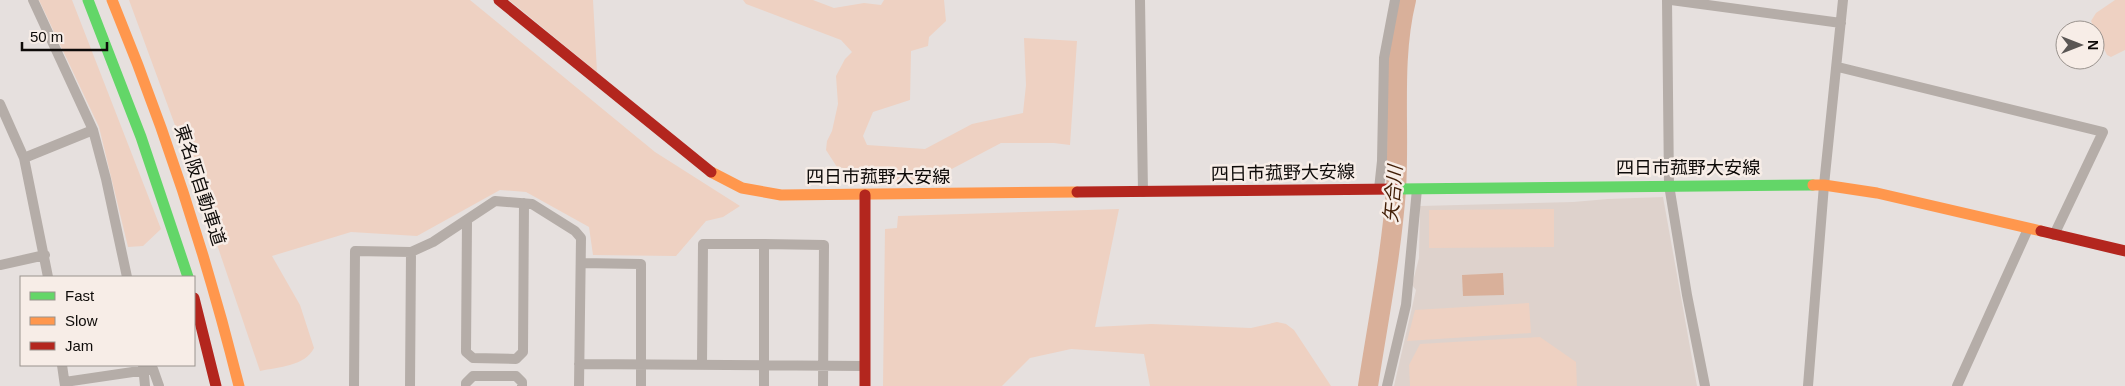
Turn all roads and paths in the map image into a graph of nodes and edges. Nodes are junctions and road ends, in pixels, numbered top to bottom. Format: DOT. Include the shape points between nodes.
graph roads {
  1 [pos="33,0"];
  2 [pos="88,0"];
  3 [pos="112,0"];
  4 [pos="499,0"];
  5 [pos="1140,0"];
  6 [pos="1395,0"];
  7 [pos="1667,0"];
  8 [pos="1671,0"];
  9 [pos="1843,0"];
  10 [pos="1841,23"];
  11 [pos="1838,68"];
  12 [pos="0,104"];
  13 [pos="93,130"];
  14 [pos="24,158"];
  15 [pos="1669,185"];
  16 [pos="1824,185"];
  17 [pos="1379,189"];
  18 [pos="1414,189"];
  19 [pos="1143,192"];
  20 [pos="865,195"];
  21 [pos="524,203"];
  22 [pos="467,221"];
  23 [pos="2028,229"];
  24 [pos="2054,235"];
  25 [pos="764,244"];
  26 [pos="2125,251"];
  27 [pos="410,252"];
  28 [pos="44,255"];
  29 [pos="580,263"];
  30 [pos="0,265"];
  31 [pos="48,276"];
  32 [pos="127,276"];
  33 [pos="188,276"];
  34 [pos="195,302"];
  35 [pos="473,358"];
  36 [pos="516,359"];
  37 [pos="579,364"];
  38 [pos="641,365"];
  39 [pos="702,365"];
  40 [pos="764,365"];
  41 [pos="62,366"];
  42 [pos="823,366"];
  43 [pos="865,366"];
  44 [pos="143,368"];
  45 [pos="473,376"];
  46 [pos="516,376"];
  47 [pos="65,384"];
  48 [pos="145,386"];
  49 [pos="159,386"];
  50 [pos="216,386"];
  51 [pos="239,386"];
  52 [pos="354,386"];
  53 [pos="410,386"];
  54 [pos="466,386"];
  55 [pos="522,386"];
  56 [pos="579,386"];
  57 [pos="641,386"];
  58 [pos="764,386"];
  59 [pos="823,386"];
  60 [pos="865,386"];
  61 [pos="1387,386"];
  62 [pos="1705,386"];
  63 [pos="1808,386"];
  64 [pos="1957,386"];
  1 -- 13 [label="street"];
  2 -- 33 [label="main road" via="141,135"];
  3 -- 51 [label="main road, 東名阪自動車道" via="162,127 212,278"];
  4 -- 20 [label="main road, 四日市菰野大安線" via="707,170 742,188 781,195"];
  5 -- 19 [label="street"];
  6 -- 17 [label="street" via="1384,58"];
  7 -- 15 [label="street"];
  8 -- 10 [label="street"];
  9 -- 10 [label="street"];
  10 -- 11 [label="street"];
  11 -- 16 [label="street"];
  11 -- 24 [label="street" via="2103,132"];
  12 -- 14 [label="street"];
  13 -- 14 [label="street"];
  13 -- 32 [label="street"];
  14 -- 28 [label="street"];
  15 -- 16 [label="main road, 四日市菰野大安線"];
  15 -- 18 [label="main road, 四日市菰野大安線"];
  15 -- 62 [label="street"];
  16 -- 23 [label="main road, 四日市菰野大安線" via="1877,193"];
  16 -- 63 [label="street"];
  17 -- 18 [label="main road, 四日市菰野大安線"];
  17 -- 19 [label="main road, 四日市菰野大安線"];
  18 -- 61 [label="street" via="1406,304"];
  19 -- 20 [label="main road, 四日市菰野大安線"];
  20 -- 43 [label="main road"];
  21 -- 22 [label="street" via="495,201"];
  21 -- 29 [label="street" via="532,204 575,231 580,238"];
  21 -- 36 [label="street" via="523,352"];
  22 -- 27 [label="street"];
  22 -- 35 [label="street" via="466,352"];
  23 -- 24 [label="main road, 四日市菰野大安線"];
  23 -- 64 [label="street"];
  24 -- 26 [label="main road, 四日市菰野大安線"];
  25 -- 39 [label="street" via="703,244"];
  25 -- 40 [label="street"];
  25 -- 42 [label="street" via="824,245"];
  27 -- 52 [label="street" via="354,251"];
  27 -- 53 [label="street"];
  28 -- 30 [label="street"];
  28 -- 31 [label="street"];
  29 -- 37 [label="street"];
  29 -- 38 [label="street" via="642,264"];
  34 -- 50 [label="main road"];
  35 -- 36 [label="street"];
  35 -- 45 [label="street"];
  36 -- 46 [label="street"];
  37 -- 38 [label="street"];
  37 -- 56 [label="street"];
  38 -- 39 [label="street"];
  38 -- 57 [label="street"];
  39 -- 40 [label="street"];
  40 -- 42 [label="street"];
  40 -- 58 [label="street"];
  41 -- 47 [label="street"];
  42 -- 43 [label="street"];
  42 -- 59 [label="street"];
  43 -- 60 [label="main road"];
  44 -- 47 [label="street"];
  44 -- 48 [label="street"];
  44 -- 49 [label="street" via="153,369"];
  45 -- 46 [label="street"];
  45 -- 54 [label="street"];
  46 -- 55 [label="street"];
}
